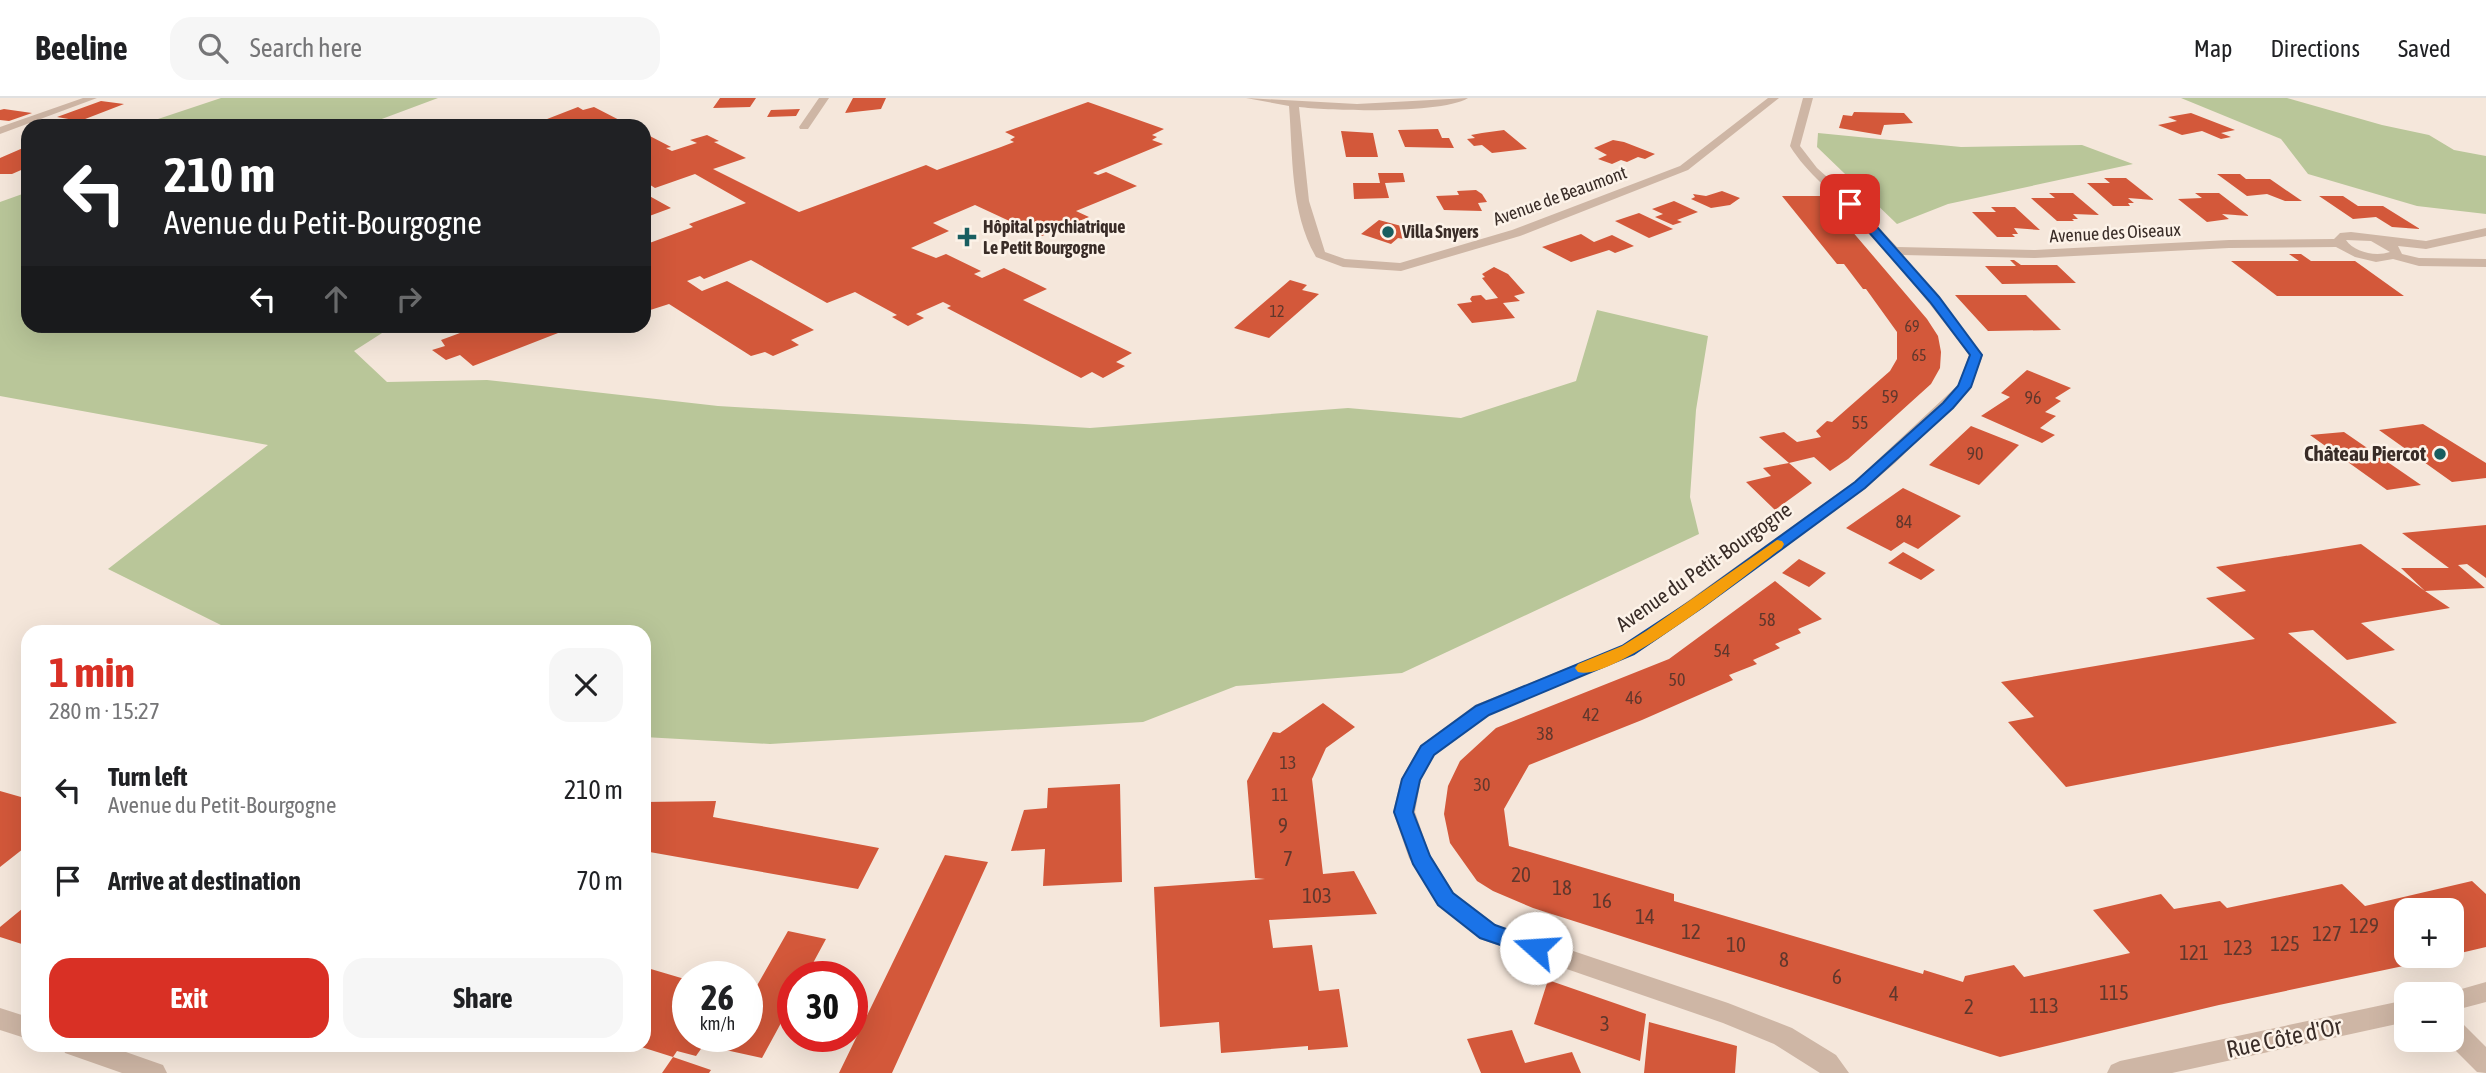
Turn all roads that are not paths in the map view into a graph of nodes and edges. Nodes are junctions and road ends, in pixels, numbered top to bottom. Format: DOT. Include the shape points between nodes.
graph roads {
  1 [pos="92,98"];
  2 [pos="824,98"];
  3 [pos="1251,98"];
  4 [pos="1463,98"];
  5 [pos="1774,98"];
  6 [pos="1808,98"];
  7 [pos="1294,106"];
  8 [pos="33,119"];
  9 [pos="21,123"];
  10 [pos="804,127"];
  11 [pos="0,131"];
  12 [pos="2486,232"];
  13 [pos="2379,240"];
  14 [pos="2339,243"];
  15 [pos="1892,251"];
  16 [pos="2394,256"];
  17 [pos="2486,263"];
  18 [pos="2486,992"];
  19 [pos="2464,997"];
  20 [pos="2394,1014"];
  21 [pos="0,1018"];
  22 [pos="21,1026"];
  23 [pos="2464,1042"];
  24 [pos="94,1052"];
  25 [pos="2486,1064"];
  26 [pos="155,1073"];
  27 [pos="1836,1073"];
  28 [pos="2120,1073"];
  1 -- 8 [label="street"];
  2 -- 10 [label="street"];
  3 -- 7 [label="street"];
  4 -- 7 [label="street"];
  5 -- 7 [label="street, Avenue de Beaumont" via="1684,168 1516,233 1401,267 1343,263 1320,254 1306,209"];
  6 -- 15 [label="street, Avenue du Petit-Bourgogne" via="1795,146"];
  9 -- 11 [label="street"];
  12 -- 13 [label="street, Avenue des Oiseaux" via="2426,245"];
  13 -- 14 [label="street, Avenue des Oiseaux" via="2351,236 2340,238"];
  13 -- 16 [label="street" via="2396,250"];
  14 -- 15 [label="street, Avenue des Oiseaux" via="2035,254"];
  14 -- 16 [label="street" via="2366,256"];
  15 -- 27 [label="street, Avenue du Petit-Bourgogne" via="1976,355 1965,387 1860,485 1652,635 1628,650 1482,710 1427,751 1411,779 1404,812 1420,858 1446,899 1488,932 1728,1014 1772,1032 1827,1063"];
  16 -- 17 [label="street" via="2418,262"];
  18 -- 19 [label="street"];
  20 -- 28 [label="street, Rue Côte d'Or"];
  21 -- 22 [label="street"];
  23 -- 25 [label="street"];
  24 -- 26 [label="street"];
}
